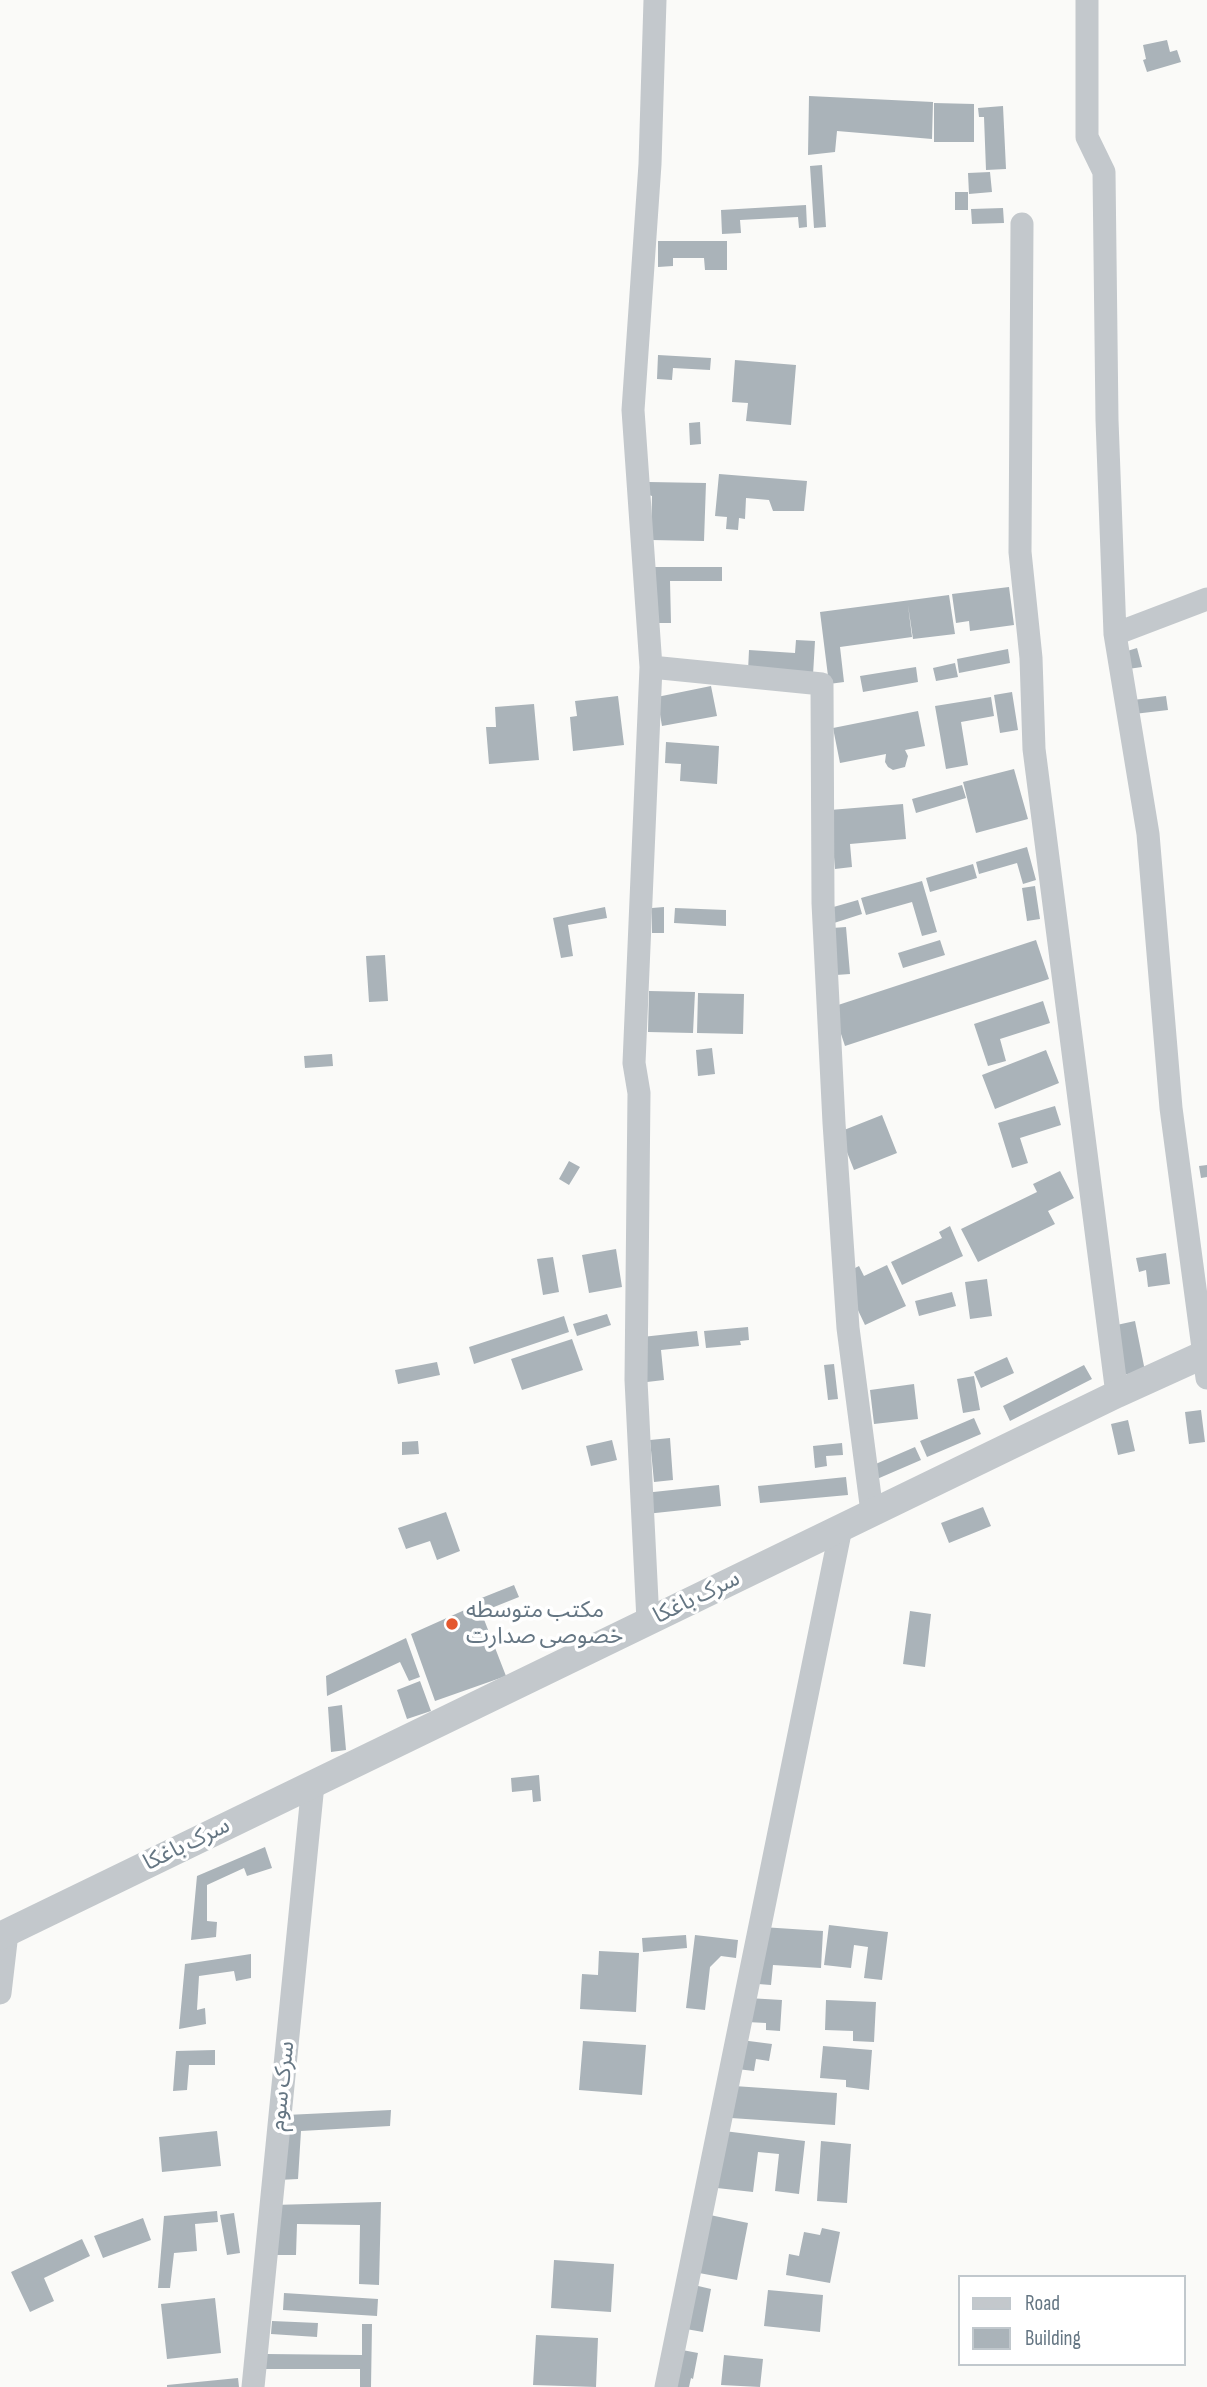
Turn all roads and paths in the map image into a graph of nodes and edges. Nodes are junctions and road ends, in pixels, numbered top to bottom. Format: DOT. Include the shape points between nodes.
graph roads {
  1 [pos="655,0"];
  2 [pos="1087,0"];
  3 [pos="1022,224"];
  4 [pos="1207,599"];
  5 [pos="1115,634"];
  6 [pos="651,667"];
  7 [pos="1206,1362"];
  8 [pos="1117,1394"];
  9 [pos="872,1513"];
  10 [pos="841,1528"];
  11 [pos="648,1621"];
  12 [pos="313,1784"];
  13 [pos="3,1935"];
  14 [pos="0,1993"];
  15 [pos="253,2387"];
  16 [pos="666,2387"];
  1 -- 6 [label="street" via="650,164 633,410"];
  2 -- 5 [label="street" via="1087,137 1104,172"];
  3 -- 8 [label="street" via="1020,552 1034,749"];
  4 -- 5 [label="street"];
  5 -- 7 [label="street" via="1148,834 1171,1108"];
  6 -- 9 [label="street" via="822,684 823,903 834,1123 848,1328"];
  6 -- 11 [label="street" via="634,1063 639,1093 636,1380"];
  7 -- 8 [label="street, سرک باغکا"];
  8 -- 9 [label="street, سرک باغکا"];
  9 -- 10 [label="street, سرک باغکا"];
  10 -- 11 [label="street, سرک باغکا"];
  10 -- 16 [label="street"];
  11 -- 12 [label="street, سرک باغکا"];
  12 -- 13 [label="street, سرک باغکا"];
  12 -- 15 [label="street, سرک سوم"];
  13 -- 14 [label="street"];
}
